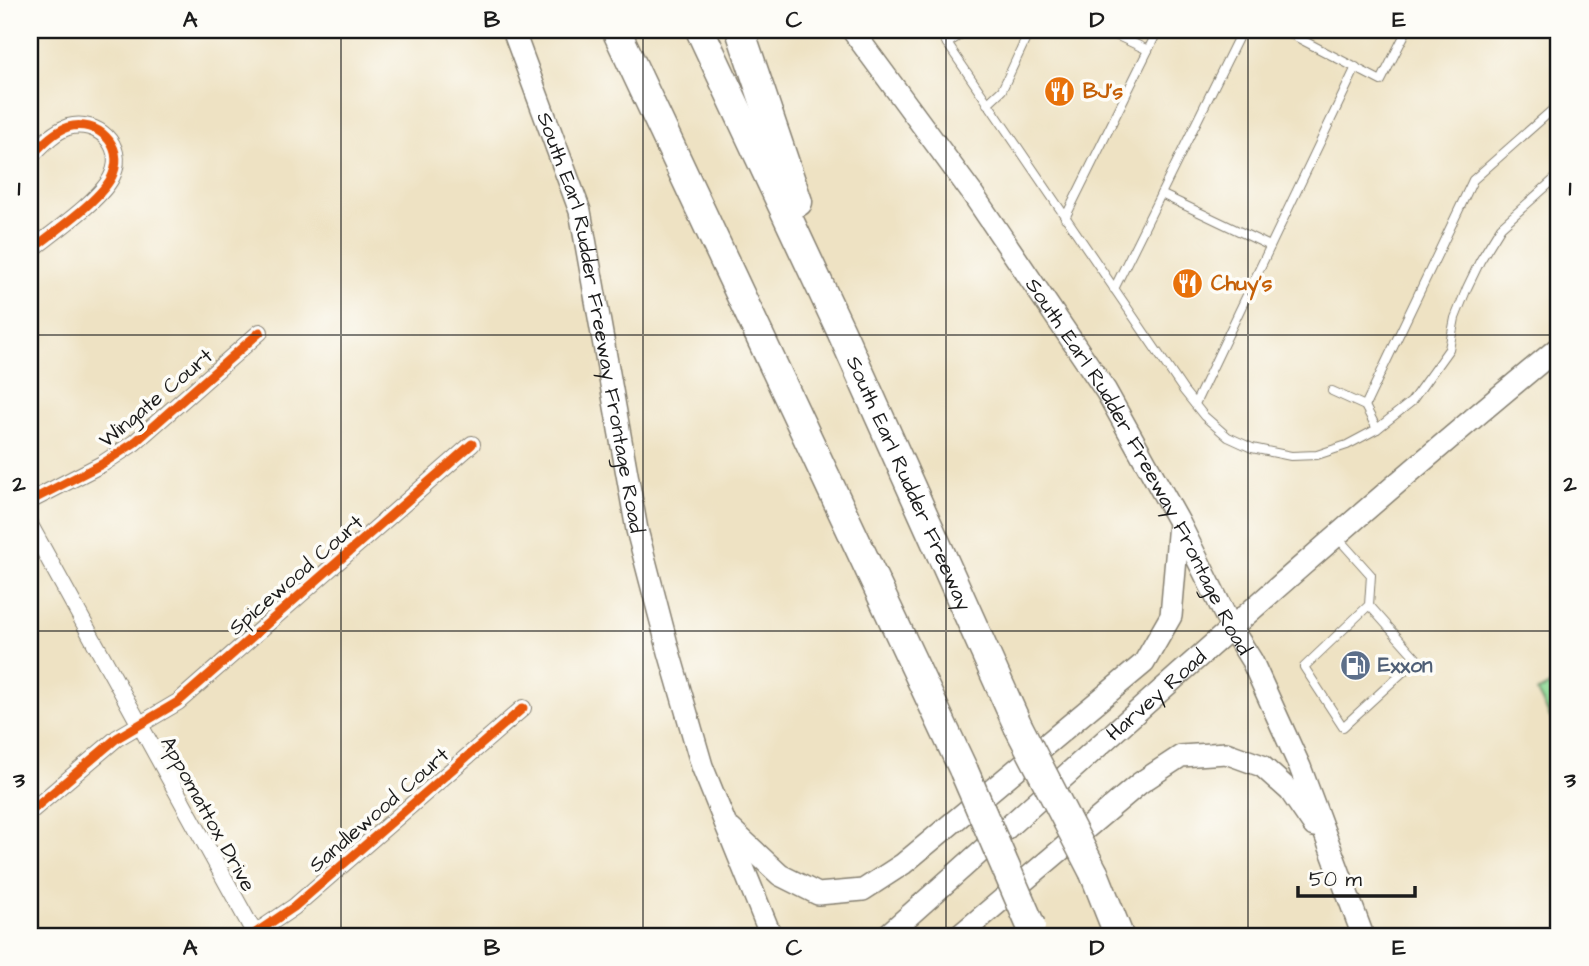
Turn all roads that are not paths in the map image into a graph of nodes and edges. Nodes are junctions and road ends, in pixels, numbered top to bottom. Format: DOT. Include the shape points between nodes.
graph roads {
  1 [pos="513,30"];
  2 [pos="617,30"];
  3 [pos="700,30"];
  4 [pos="740,30"];
  5 [pos="852,30"];
  6 [pos="937,30"];
  7 [pos="967,30"];
  8 [pos="1030,30"];
  9 [pos="1105,30"];
  10 [pos="1158,30"];
  11 [pos="1242,30"];
  12 [pos="1283,30"];
  13 [pos="1408,30"];
  14 [pos="947,44"];
  15 [pos="1148,50"];
  16 [pos="1356,67"];
  17 [pos="987,104"];
  18 [pos="1559,104"];
  19 [pos="30,157"];
  20 [pos="1559,175"];
  21 [pos="1161,194"];
  22 [pos="1065,218"];
  23 [pos="1270,246"];
  24 [pos="30,251"];
  25 [pos="1114,289"];
  26 [pos="841,331"];
  27 [pos="260,332"];
  28 [pos="1559,347"];
  29 [pos="1332,391"];
  30 [pos="1195,404"];
  31 [pos="1365,406"];
  32 [pos="1377,429"];
  33 [pos="472,444"];
  34 [pos="30,501"];
  35 [pos="1180,522"];
  36 [pos="30,525"];
  37 [pos="1337,537"];
  38 [pos="1369,605"];
  39 [pos="1232,629"];
  40 [pos="523,708"];
  41 [pos="138,725"];
  42 [pos="30,812"];
  43 [pos="724,822"];
  44 [pos="1333,854"];
  45 [pos="1034,931"];
  46 [pos="254,936"];
  47 [pos="771,936"];
  48 [pos="886,936"];
  49 [pos="959,936"];
  50 [pos="1119,936"];
  51 [pos="1363,936"];
  1 -- 43 [label="main road, South Earl Rudder Freeway Frontage Road" via="580,211 637,530 668,652"];
  2 -- 45 [label="highway, bridge" via="964,771"];
  3 -- 26 [label="highway, South Earl Rudder Freeway"];
  4 -- 26 [label="highway"];
  5 -- 35 [label="main road, South Earl Rudder Freeway Frontage Road" via="972,193 1106,391"];
  6 -- 14 [label="lane"];
  7 -- 14 [label="lane"];
  8 -- 17 [label="lane" via="1002,90"];
  9 -- 15 [label="lane"];
  10 -- 15 [label="lane"];
  11 -- 21 [label="lane"];
  12 -- 16 [label="lane"];
  13 -- 16 [label="lane" via="1381,81"];
  14 -- 17 [label="lane"];
  15 -- 22 [label="lane"];
  16 -- 23 [label="lane"];
  17 -- 22 [label="lane"];
  18 -- 31 [label="lane" via="1473,180"];
  19 -- 24 [label="street" via="60,130 84,125 105,135 116,162 99,194"];
  20 -- 32 [label="lane" via="1501,227 1466,288 1449,349 1411,402"];
  21 -- 23 [label="lane"];
  21 -- 25 [label="lane"];
  22 -- 25 [label="lane"];
  23 -- 30 [label="lane"];
  25 -- 30 [label="lane"];
  26 -- 50 [label="highway, South Earl Rudder Freeway, bridge" via="1018,726 1094,873"];
  27 -- 34 [label="street, Wingate Court" via="134,443"];
  28 -- 37 [label="main road, Harvey Road"];
  29 -- 31 [label="lane"];
  30 -- 32 [label="lane" via="1228,437 1252,448 1291,456 1317,455"];
  31 -- 32 [label="lane"];
  33 -- 41 [label="street, Spicewood Court" via="178,702"];
  35 -- 39 [label="main road, South Earl Rudder Freeway Frontage Road"];
  35 -- 43 [label="main road" via="1171,616 1144,663 903,864 863,890 818,894 780,875"];
  36 -- 41 [label="street, Appomattox Drive"];
  37 -- 38 [label="lane" via="1371,575"];
  37 -- 39 [label="main road, Harvey Road"];
  38 -- 38 [label="lane" via="1304,667 1343,727 1417,659"];
  39 -- 44 [label="main road, South Earl Rudder Freeway Frontage Road" via="1300,767"];
  39 -- 48 [label="main road, Harvey Road"];
  40 -- 46 [label="street, Sandlewood Court" via="294,907"];
  41 -- 42 [label="street, Spicewood Court"];
  41 -- 46 [label="street, Appomattox Drive"];
  43 -- 47 [label="main road, South Earl Rudder Freeway Frontage Road"];
  44 -- 49 [label="main road" via="1290,791 1262,766 1226,753 1181,756 1140,783"];
  44 -- 51 [label="main road, South Earl Rudder Freeway Frontage Road"];
}
